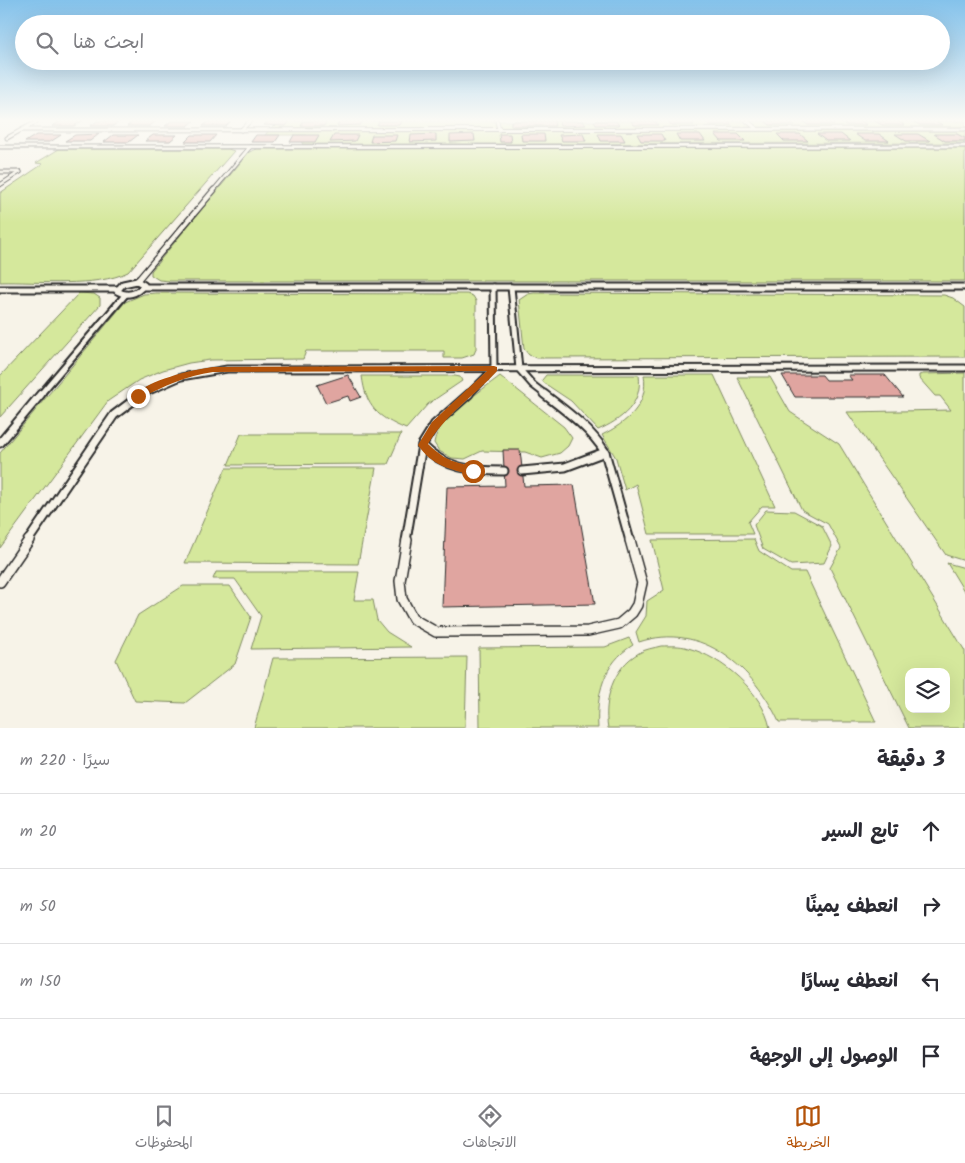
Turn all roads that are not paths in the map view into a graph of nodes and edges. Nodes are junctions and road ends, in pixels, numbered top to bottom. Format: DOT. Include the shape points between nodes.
graph roads {
  1 [pos="243,155"];
  2 [pos="0,172"];
  3 [pos="0,185"];
  4 [pos="138,281"];
  5 [pos="144,287"];
  6 [pos="493,287"];
  7 [pos="511,287"];
  8 [pos="962,287"];
  9 [pos="0,289"];
  10 [pos="118,289"];
  11 [pos="965,292"];
  12 [pos="125,295"];
  13 [pos="965,368"];
  14 [pos="494,369"];
  15 [pos="519,369"];
  16 [pos="0,443"];
  17 [pos="422,445"];
  18 [pos="605,452"];
  19 [pos="504,471"];
  20 [pos="522,471"];
  21 [pos="0,582"];
  1 -- 4 [label="lane"];
  2 -- 3 [label="lane" via="20,172"];
  4 -- 5 [label="lane"];
  4 -- 10 [label="lane" via="123,284"];
  5 -- 6 [label="lane"];
  5 -- 12 [label="lane"];
  6 -- 7 [label="lane"];
  6 -- 14 [label="lane"];
  7 -- 8 [label="lane"];
  7 -- 15 [label="lane"];
  8 -- 11 [label="lane"];
  9 -- 10 [label="lane"];
  10 -- 12 [label="lane" via="118,293"];
  12 -- 16 [label="lane"];
  13 -- 15 [label="lane"];
  14 -- 15 [label="lane"];
  14 -- 17 [label="lane" via="435,424"];
  14 -- 21 [label="lane" via="213,370 167,381 138,396 114,416"];
  15 -- 18 [label="lane" via="580,422"];
  17 -- 18 [label="lane" via="400,592 402,603 414,621 430,630 449,632 603,630 617,626 637,608 642,583"];
  17 -- 19 [label="lane" via="448,465 473,471"];
  18 -- 20 [label="lane" via="570,467"];
}
